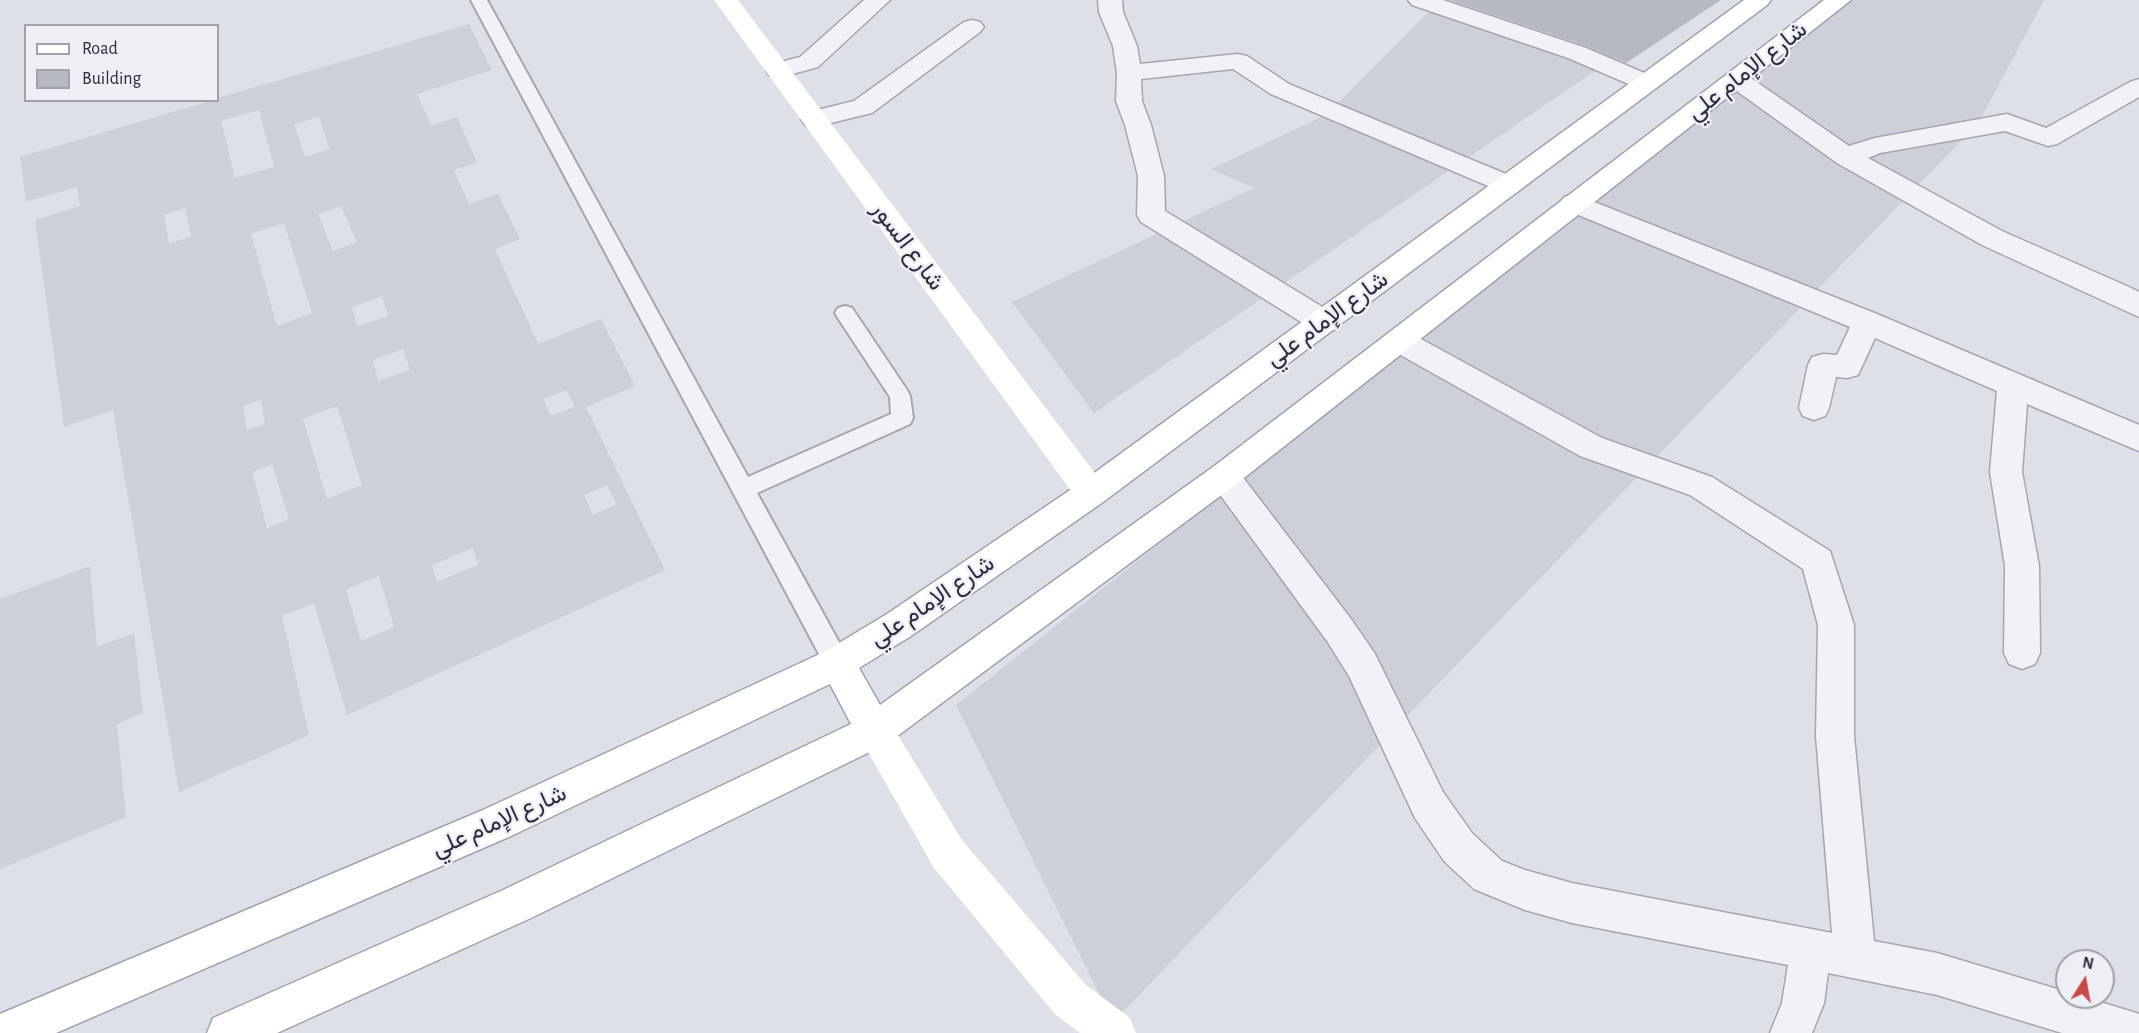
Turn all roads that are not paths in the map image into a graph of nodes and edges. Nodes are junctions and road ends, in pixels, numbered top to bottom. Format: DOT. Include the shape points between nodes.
graph roads {
  1 [pos="479,0"];
  2 [pos="726,0"];
  3 [pos="878,0"];
  4 [pos="1110,0"];
  5 [pos="1420,0"];
  6 [pos="1759,0"];
  7 [pos="1839,0"];
  8 [pos="972,27"];
  9 [pos="778,70"];
  10 [pos="1129,73"];
  11 [pos="1736,80"];
  12 [pos="1647,83"];
  13 [pos="2139,87"];
  14 [pos="814,119"];
  15 [pos="1846,157"];
  16 [pos="1509,185"];
  17 [pos="1574,204"];
  18 [pos="2139,306"];
  19 [pos="845,313"];
  20 [pos="1324,322"];
  21 [pos="1867,322"];
  22 [pos="1400,341"];
  23 [pos="2013,386"];
  24 [pos="1814,408"];
  25 [pos="2139,439"];
  26 [pos="1224,476"];
  27 [pos="743,489"];
  28 [pos="1091,493"];
  29 [pos="2022,653"];
  30 [pos="837,663"];
  31 [pos="875,731"];
  32 [pos="1811,950"];
  33 [pos="1855,958"];
  34 [pos="2081,1025"];
  35 [pos="6,1033"];
  36 [pos="228,1033"];
  37 [pos="1115,1033"];
  38 [pos="1791,1033"];
  39 [pos="2133,1033"];
  1 -- 27 [label="lane"];
  2 -- 9 [label="main road, شارع السور"];
  3 -- 9 [label="street" via="809,62"];
  4 -- 10 [label="street"];
  5 -- 12 [label="street" via="1577,54"];
  6 -- 12 [label="main road, شارع الإمام علي"];
  7 -- 11 [label="main road, شارع الإمام علي"];
  8 -- 14 [label="street" via="863,107"];
  9 -- 14 [label="main road, شارع السور"];
  10 -- 16 [label="street" via="1238,61 1280,90"];
  10 -- 20 [label="street" via="1129,101 1150,176 1151,216"];
  11 -- 15 [label="street"];
  11 -- 17 [label="main road, شارع الإمام علي"];
  12 -- 16 [label="main road, شارع الإمام علي"];
  13 -- 15 [label="street" via="2048,138 2007,122 1875,146"];
  14 -- 28 [label="main road, شارع السور"];
  15 -- 18 [label="street" via="1992,238"];
  16 -- 20 [label="main road, شارع الإمام علي"];
  17 -- 21 [label="street"];
  17 -- 22 [label="main road, شارع الإمام علي"];
  19 -- 27 [label="lane" via="900,396 902,418"];
  20 -- 28 [label="main road, شارع الإمام علي"];
  21 -- 23 [label="street"];
  21 -- 24 [label="street" via="1847,367 1823,365"];
  22 -- 26 [label="main road, شارع الإمام علي"];
  22 -- 33 [label="street" via="1591,447 1701,486 1818,561 1836,625 1835,736"];
  23 -- 25 [label="street"];
  23 -- 29 [label="street" via="2006,472 2022,566"];
  26 -- 31 [label="main road, شارع الإمام علي"];
  26 -- 32 [label="street" via="1362,665 1429,806 1458,847 1488,875 1572,903"];
  27 -- 30 [label="lane"];
  28 -- 30 [label="main road, شارع الإمام علي"];
  30 -- 31 [label="main road"];
  30 -- 35 [label="main road, شارع الإمام علي" via="497,823"];
  31 -- 36 [label="main road, شارع الإمام علي" via="517,904"];
  31 -- 37 [label="main road" via="948,854 1070,999"];
  32 -- 33 [label="street"];
  32 -- 38 [label="street" via="1803,1003"];
  33 -- 34 [label="street" via="1937,974"];
  34 -- 39 [label="street"];
}
